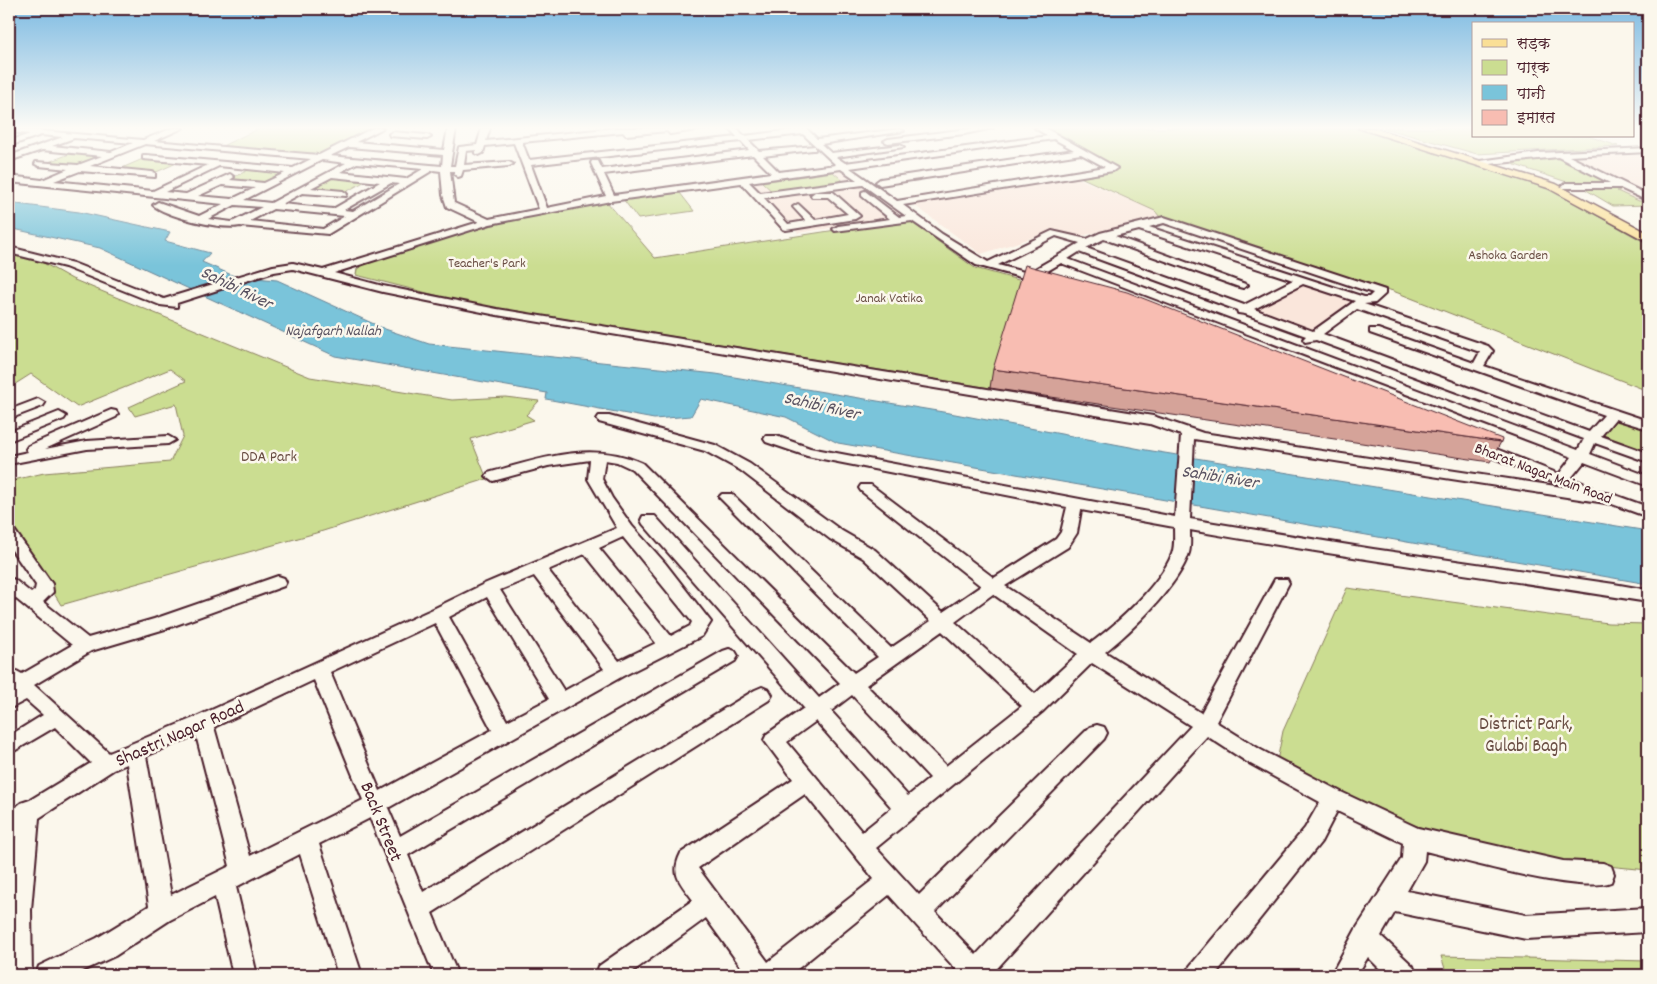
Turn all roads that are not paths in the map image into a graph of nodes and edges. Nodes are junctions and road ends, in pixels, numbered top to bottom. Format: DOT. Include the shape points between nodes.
graph roads {
  1 [pos="49,174"];
  2 [pos="95,174"];
  3 [pos="154,174"];
  4 [pos="197,174"];
  5 [pos="212,174"];
  6 [pos="238,174"];
  7 [pos="288,174"];
  8 [pos="330,174"];
  9 [pos="421,174"];
  10 [pos="443,174"];
  11 [pos="527,174"];
  12 [pos="600,174"];
  13 [pos="752,174"];
  14 [pos="765,174"];
  15 [pos="851,174"];
  16 [pos="863,174"];
  17 [pos="902,174"];
  18 [pos="934,174"];
  19 [pos="941,174"];
  20 [pos="984,174"];
  21 [pos="1034,174"];
  22 [pos="1075,174"];
  23 [pos="1518,174"];
  24 [pos="1525,174"];
  25 [pos="1599,174"];
  26 [pos="60,175"];
  27 [pos="9,178"];
  28 [pos="371,178"];
  29 [pos="742,179"];
  30 [pos="390,180"];
  31 [pos="409,181"];
  32 [pos="426,181"];
  33 [pos="222,182"];
  34 [pos="878,182"];
  35 [pos="42,183"];
  36 [pos="134,183"];
  37 [pos="954,183"];
  38 [pos="710,184"];
  39 [pos="1622,185"];
  40 [pos="77,186"];
  41 [pos="265,186"];
  42 [pos="1566,186"];
  43 [pos="206,189"];
  44 [pos="117,190"];
  45 [pos="301,190"];
  46 [pos="350,190"];
  47 [pos="892,190"];
  48 [pos="858,191"];
  49 [pos="966,192"];
  50 [pos="827,193"];
  51 [pos="154,194"];
  52 [pos="251,194"];
  53 [pos="171,196"];
  54 [pos="287,197"];
  55 [pos="188,198"];
  56 [pos="611,198"];
  57 [pos="1648,198"];
  58 [pos="761,199"];
  59 [pos="234,202"];
  60 [pos="329,202"];
  61 [pos="901,203"];
  62 [pos="158,205"];
  63 [pos="271,206"];
  64 [pos="798,207"];
  65 [pos="314,210"];
  66 [pos="544,211"];
  67 [pos="335,212"];
  68 [pos="256,214"];
  69 [pos="353,214"];
  70 [pos="854,216"];
  71 [pos="913,218"];
  72 [pos="200,219"];
  73 [pos="898,220"];
  74 [pos="488,222"];
  75 [pos="240,223"];
  76 [pos="339,223"];
  77 [pos="813,223"];
  78 [pos="864,225"];
  79 [pos="788,227"];
  80 [pos="1135,227"];
  81 [pos="1648,233"];
  82 [pos="1103,235"];
  83 [pos="1648,238"];
  84 [pos="1082,245"];
  85 [pos="9,250"];
  86 [pos="1060,259"];
  87 [pos="355,263"];
  88 [pos="988,266"];
  89 [pos="325,273"];
  90 [pos="1261,273"];
  91 [pos="343,277"];
  92 [pos="1029,277"];
  93 [pos="1056,283"];
  94 [pos="1298,283"];
  95 [pos="1243,285"];
  96 [pos="1220,297"];
  97 [pos="1359,303"];
  98 [pos="1249,308"];
  99 [pos="1388,317"];
  100 [pos="1220,320"];
  101 [pos="1200,327"];
  102 [pos="1374,331"];
  103 [pos="1316,333"];
  104 [pos="1355,347"];
  105 [pos="1298,348"];
  106 [pos="1314,356"];
  107 [pos="1301,367"];
  108 [pos="1477,368"];
  109 [pos="38,403"];
  110 [pos="1614,412"];
  111 [pos="112,414"];
  112 [pos="9,415"];
  113 [pos="59,416"];
  114 [pos="604,419"];
  115 [pos="1648,425"];
  116 [pos="1188,433"];
  117 [pos="1595,435"];
  118 [pos="9,437"];
  119 [pos="771,439"];
  120 [pos="168,440"];
  121 [pos="1461,440"];
  122 [pos="598,455"];
  123 [pos="1582,455"];
  124 [pos="1648,458"];
  125 [pos="9,460"];
  126 [pos="493,476"];
  127 [pos="1562,480"];
  128 [pos="1648,481"];
  129 [pos="866,488"];
  130 [pos="727,497"];
  131 [pos="1616,500"];
  132 [pos="1075,503"];
  133 [pos="1648,512"];
  134 [pos="650,520"];
  135 [pos="1183,523"];
  136 [pos="626,530"];
  137 [pos="9,535"];
  138 [pos="589,547"];
  139 [pos="538,569"];
  140 [pos="278,582"];
  141 [pos="1281,583"];
  142 [pos="9,584"];
  143 [pos="993,586"];
  144 [pos="490,588"];
  145 [pos="1648,596"];
  146 [pos="32,602"];
  147 [pos="439,614"];
  148 [pos="943,623"];
  149 [pos="85,646"];
  150 [pos="669,646"];
  151 [pos="1091,653"];
  152 [pos="729,656"];
  153 [pos="891,659"];
  154 [pos="319,668"];
  155 [pos="616,672"];
  156 [pos="18,683"];
  157 [pos="854,684"];
  158 [pos="762,695"];
  159 [pos="9,701"];
  160 [pos="560,702"];
  161 [pos="1035,706"];
  162 [pos="817,710"];
  163 [pos="57,716"];
  164 [pos="203,723"];
  165 [pos="1204,726"];
  166 [pos="1097,733"];
  167 [pos="504,734"];
  168 [pos="9,746"];
  169 [pos="135,752"];
  170 [pos="106,764"];
  171 [pos="945,779"];
  172 [pos="807,781"];
  173 [pos="1333,799"];
  174 [pos="376,804"];
  175 [pos="29,810"];
  176 [pos="907,810"];
  177 [pos="9,825"];
  178 [pos="1415,838"];
  179 [pos="306,839"];
  180 [pos="860,847"];
  181 [pos="395,851"];
  182 [pos="1603,874"];
  183 [pos="233,876"];
  184 [pos="890,880"];
  185 [pos="1389,899"];
  186 [pos="709,902"];
  187 [pos="419,908"];
  188 [pos="162,912"];
  189 [pos="918,912"];
  190 [pos="1648,920"];
  191 [pos="1365,938"];
  192 [pos="20,975"];
  193 [pos="48,975"];
  194 [pos="245,975"];
  195 [pos="350,975"];
  196 [pos="446,975"];
  197 [pos="608,975"];
  198 [pos="762,975"];
  199 [pos="771,975"];
  200 [pos="976,975"];
  201 [pos="1199,975"];
  202 [pos="1343,975"];
  203 [pos="1404,975"];
  1 -- 26 [label="street"];
  2 -- 36 [label="street"];
  2 -- 40 [label="street"];
  3 -- 36 [label="street"];
  4 -- 51 [label="street"];
  5 -- 53 [label="street"];
  6 -- 33 [label="street"];
  7 -- 41 [label="street"];
  8 -- 28 [label="street"];
  8 -- 45 [label="street"];
  9 -- 31 [label="street"];
  10 -- 74 [label="street" via="440,180 450,204"];
  11 -- 66 [label="street"];
  12 -- 56 [label="street"];
  13 -- 38 [label="street" via="706,178"];
  14 -- 29 [label="street"];
  15 -- 48 [label="street"];
  16 -- 34 [label="street"];
  17 -- 34 [label="street"];
  18 -- 34 [label="street"];
  19 -- 37 [label="street"];
  20 -- 37 [label="street"];
  21 -- 22 [label="street"];
  21 -- 49 [label="street"];
  23 -- 83 [label="main road" via="1552,186"];
  24 -- 42 [label="main road"];
  25 -- 39 [label="street"];
  26 -- 35 [label="street"];
  27 -- 35 [label="street"];
  28 -- 30 [label="street"];
  28 -- 46 [label="street"];
  29 -- 38 [label="street"];
  29 -- 58 [label="street"];
  30 -- 31 [label="street"];
  30 -- 67 [label="street"];
  31 -- 32 [label="street"];
  31 -- 69 [label="street"];
  33 -- 41 [label="street"];
  33 -- 43 [label="street"];
  34 -- 47 [label="street"];
  34 -- 48 [label="street"];
  34 -- 61 [label="street"];
  35 -- 40 [label="street"];
  36 -- 44 [label="street"];
  37 -- 47 [label="street"];
  37 -- 49 [label="street"];
  38 -- 56 [label="street"];
  39 -- 42 [label="street"];
  39 -- 57 [label="street"];
  40 -- 44 [label="street"];
  41 -- 45 [label="street"];
  41 -- 52 [label="street"];
  42 -- 81 [label="main road"];
  43 -- 52 [label="street"];
  43 -- 55 [label="street"];
  44 -- 51 [label="street"];
  45 -- 46 [label="street"];
  45 -- 54 [label="street"];
  46 -- 60 [label="street"];
  47 -- 61 [label="street"];
  48 -- 50 [label="street"];
  48 -- 50 [label="street" via="852,184"];
  48 -- 73 [label="street"];
  49 -- 61 [label="street"];
  50 -- 58 [label="street"];
  50 -- 70 [label="street"];
  51 -- 53 [label="street"];
  52 -- 59 [label="street"];
  53 -- 55 [label="street"];
  54 -- 60 [label="street"];
  54 -- 63 [label="street"];
  55 -- 59 [label="street"];
  56 -- 66 [label="street"];
  58 -- 79 [label="street"];
  59 -- 63 [label="street"];
  59 -- 72 [label="street"];
  60 -- 65 [label="street"];
  61 -- 71 [label="street"];
  62 -- 72 [label="street"];
  63 -- 65 [label="street"];
  63 -- 68 [label="street"];
  64 -- 77 [label="street"];
  65 -- 67 [label="street"];
  66 -- 74 [label="street"];
  67 -- 69 [label="street"];
  68 -- 75 [label="street"];
  68 -- 76 [label="street"];
  69 -- 76 [label="street"];
  70 -- 77 [label="street"];
  70 -- 78 [label="street"];
  71 -- 73 [label="street"];
  71 -- 88 [label="street"];
  72 -- 75 [label="street" via="230,226"];
  73 -- 78 [label="street"];
  74 -- 87 [label="street"];
  75 -- 76 [label="street" via="324,232"];
  77 -- 79 [label="street"];
  78 -- 79 [label="street" via="797,236"];
  80 -- 82 [label="street"];
  80 -- 90 [label="street"];
  80 -- 94 [label="street"];
  80 -- 97 [label="street" via="1168,221 1381,292 1371,301"];
  82 -- 84 [label="street"];
  82 -- 95 [label="street"];
  84 -- 86 [label="street"];
  84 -- 88 [label="street" via="1055,233"];
  84 -- 96 [label="street"];
  85 -- 89 [label="street" via="69,266 174,306 285,268"];
  86 -- 92 [label="street"];
  86 -- 100 [label="street"];
  87 -- 89 [label="street"];
  87 -- 91 [label="street"];
  88 -- 92 [label="street"];
  89 -- 91 [label="street"];
  90 -- 94 [label="street"];
  90 -- 95 [label="street"];
  91 -- 116 [label="street" via="497,312 1153,420"];
  92 -- 93 [label="street"];
  94 -- 97 [label="street"];
  94 -- 98 [label="street"];
  95 -- 96 [label="street"];
  96 -- 98 [label="street"];
  97 -- 99 [label="street"];
  97 -- 103 [label="street"];
  98 -- 100 [label="street"];
  98 -- 103 [label="street"];
  99 -- 102 [label="street"];
  99 -- 108 [label="street" via="1487,350"];
  100 -- 101 [label="street"];
  100 -- 105 [label="street"];
  102 -- 104 [label="street"];
  102 -- 108 [label="street"];
  103 -- 104 [label="street"];
  103 -- 105 [label="street"];
  104 -- 117 [label="street"];
  105 -- 106 [label="street"];
  106 -- 107 [label="street"];
  106 -- 123 [label="street"];
  108 -- 110 [label="street"];
  109 -- 112 [label="street"];
  110 -- 115 [label="street"];
  110 -- 117 [label="street"];
  111 -- 125 [label="street"];
  113 -- 118 [label="street"];
  114 -- 148 [label="street" via="710,448 745,467 836,535 869,554"];
  116 -- 131 [label="street"];
  116 -- 135 [label="street"];
  117 -- 123 [label="street"];
  117 -- 124 [label="street"];
  119 -- 132 [label="street" via="807,452"];
  120 -- 125 [label="street" via="87,445"];
  121 -- 127 [label="street, Bharat Nagar Main Road"];
  122 -- 126 [label="street" via="561,459"];
  122 -- 136 [label="street" via="595,479"];
  122 -- 157 [label="street" via="626,459 654,480"];
  123 -- 127 [label="street"];
  123 -- 128 [label="street"];
  127 -- 131 [label="street, Bharat Nagar Main Road"];
  129 -- 143 [label="street"];
  130 -- 153 [label="street"];
  131 -- 133 [label="street, Bharat Nagar Main Road"];
  132 -- 135 [label="street"];
  132 -- 143 [label="street" via="1070,533 1062,542"];
  134 -- 162 [label="street"];
  135 -- 145 [label="street" via="1372,555 1590,584"];
  135 -- 151 [label="street" via="1181,552 1170,575 1120,631"];
  136 -- 138 [label="street, Shastri Nagar Road"];
  136 -- 150 [label="street" via="702,622 696,631"];
  137 -- 146 [label="street" via="44,584 41,595"];
  138 -- 139 [label="street, Shastri Nagar Road"];
  138 -- 150 [label="street"];
  139 -- 144 [label="street, Shastri Nagar Road"];
  139 -- 155 [label="street"];
  140 -- 149 [label="street"];
  141 -- 165 [label="street"];
  142 -- 146 [label="street"];
  143 -- 148 [label="street"];
  143 -- 151 [label="street"];
  144 -- 147 [label="street, Shastri Nagar Road"];
  144 -- 160 [label="street"];
  146 -- 149 [label="street"];
  147 -- 154 [label="street, Shastri Nagar Road"];
  147 -- 167 [label="street"];
  148 -- 153 [label="street"];
  148 -- 161 [label="street"];
  149 -- 156 [label="street"];
  150 -- 155 [label="street"];
  151 -- 161 [label="street"];
  151 -- 165 [label="street"];
  152 -- 181 [label="street"];
  153 -- 157 [label="street"];
  154 -- 164 [label="street, Shastri Nagar Road"];
  154 -- 174 [label="street, Back Street"];
  155 -- 160 [label="street"];
  156 -- 159 [label="street"];
  156 -- 163 [label="street, Shastri Nagar Road"];
  157 -- 162 [label="street"];
  157 -- 171 [label="street"];
  158 -- 187 [label="street"];
  160 -- 167 [label="street"];
  161 -- 171 [label="street"];
  162 -- 172 [label="street" via="774,740"];
  162 -- 176 [label="street"];
  163 -- 168 [label="street"];
  163 -- 170 [label="street, Shastri Nagar Road"];
  164 -- 169 [label="street, Shastri Nagar Road"];
  164 -- 183 [label="street"];
  165 -- 173 [label="street"];
  165 -- 200 [label="street"];
  166 -- 189 [label="street"];
  167 -- 174 [label="street"];
  169 -- 170 [label="street, Shastri Nagar Road"];
  169 -- 188 [label="street"];
  170 -- 175 [label="street"];
  171 -- 176 [label="street"];
  172 -- 180 [label="street"];
  172 -- 186 [label="street" via="689,861 687,873"];
  173 -- 178 [label="street"];
  173 -- 201 [label="street" via="1313,835"];
  174 -- 179 [label="street"];
  174 -- 181 [label="street, Back Street"];
  175 -- 177 [label="street"];
  175 -- 192 [label="street" via="19,910"];
  176 -- 180 [label="street"];
  178 -- 182 [label="street" via="1563,872"];
  178 -- 185 [label="street" via="1413,860"];
  179 -- 183 [label="street"];
  179 -- 195 [label="street"];
  180 -- 184 [label="street"];
  181 -- 187 [label="street, Back Street"];
  183 -- 188 [label="street"];
  183 -- 194 [label="street"];
  184 -- 189 [label="street"];
  184 -- 199 [label="street"];
  185 -- 190 [label="street" via="1526,927"];
  185 -- 191 [label="street"];
  186 -- 197 [label="street"];
  186 -- 198 [label="street"];
  187 -- 196 [label="street, Back Street"];
  188 -- 193 [label="street" via="106,946"];
  189 -- 200 [label="street"];
  191 -- 202 [label="street"];
  191 -- 203 [label="street"];
}
